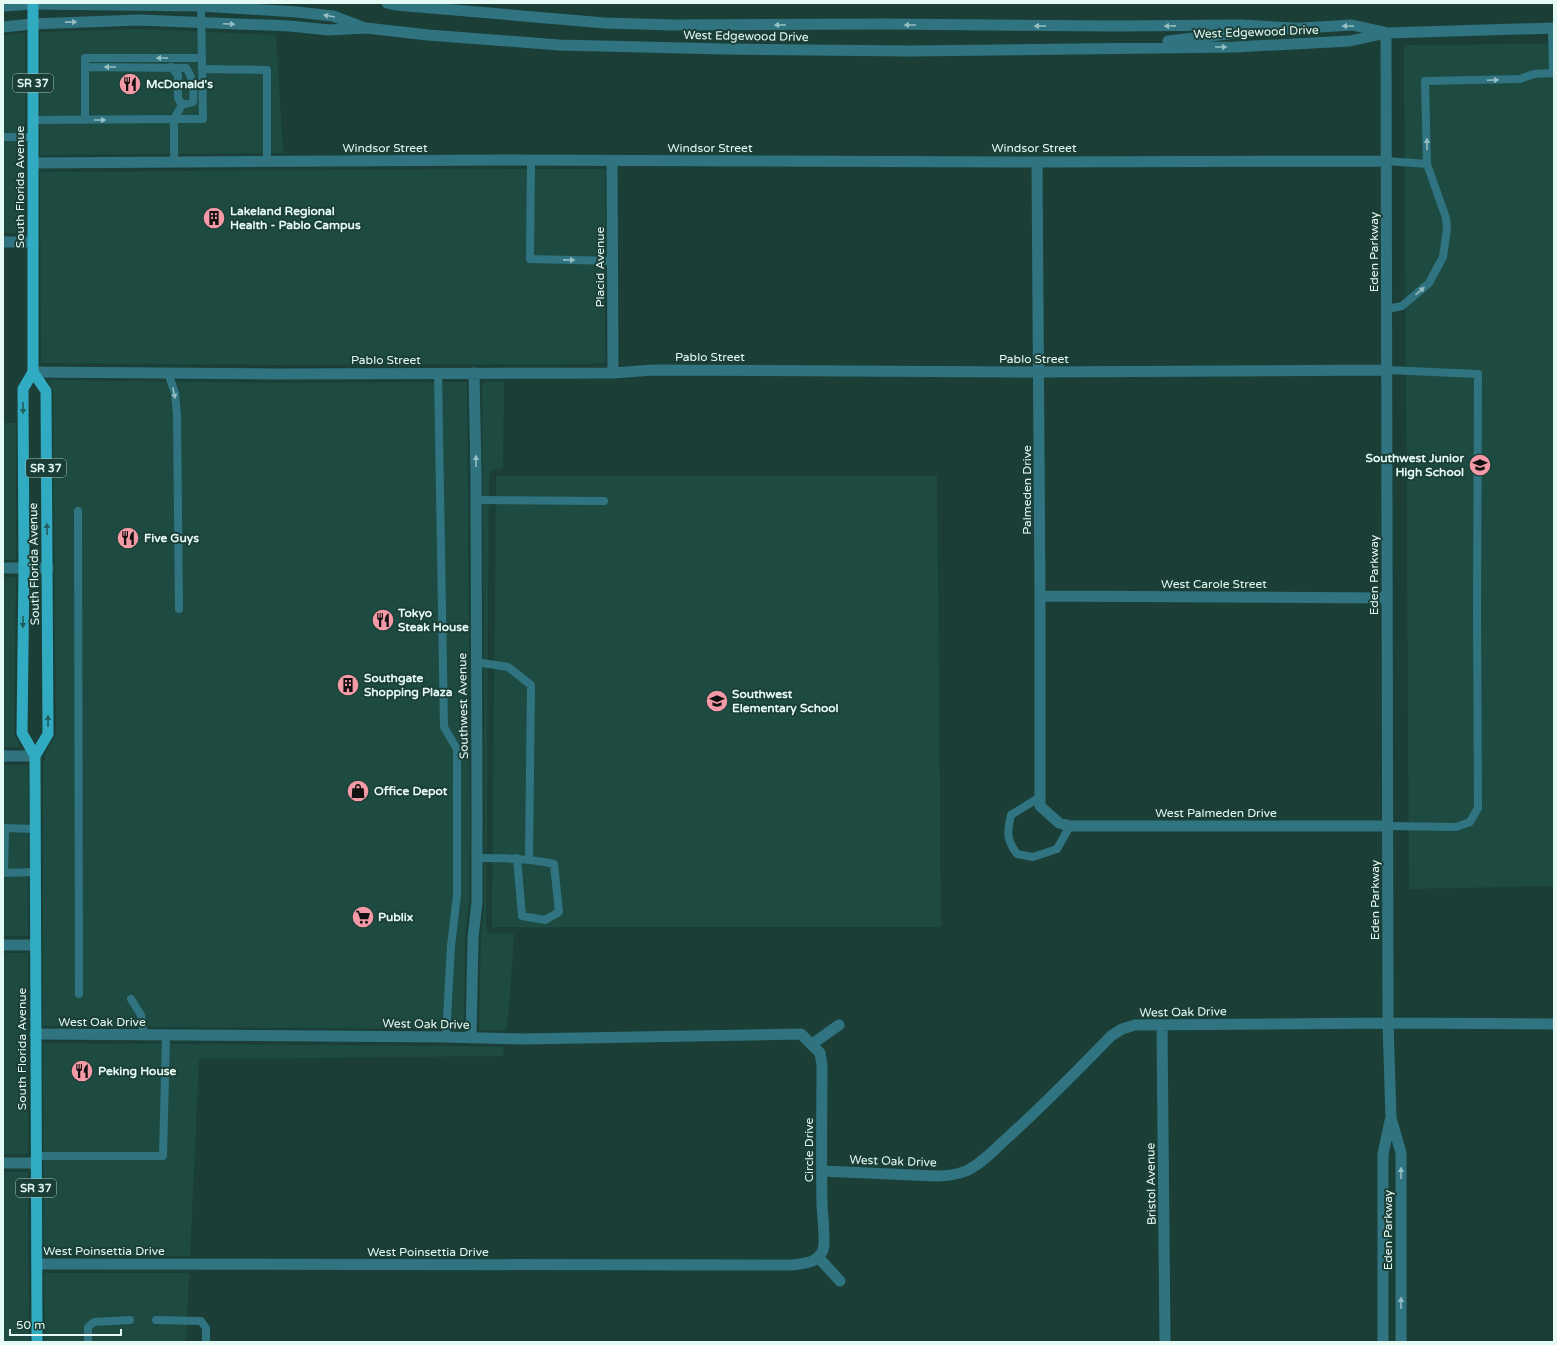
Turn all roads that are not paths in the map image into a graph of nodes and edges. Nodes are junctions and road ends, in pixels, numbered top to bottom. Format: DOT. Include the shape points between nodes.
graph roads {
  1 [pos="33,3"];
  2 [pos="387,3"];
  3 [pos="146,4"];
  4 [pos="3,6"];
  5 [pos="201,6"];
  6 [pos="202,23"];
  7 [pos="32,24"];
  8 [pos="3,27"];
  9 [pos="366,28"];
  10 [pos="1292,28"];
  11 [pos="1553,28"];
  12 [pos="1386,33"];
  13 [pos="1126,47"];
  14 [pos="201,58"];
  15 [pos="85,67"];
  16 [pos="172,67"];
  17 [pos="203,69"];
  18 [pos="1554,73"];
  19 [pos="182,105"];
  20 [pos="174,119"];
  21 [pos="33,120"];
  22 [pos="85,120"];
  23 [pos="3,137"];
  24 [pos="33,138"];
  25 [pos="531,160"];
  26 [pos="612,161"];
  27 [pos="1386,161"];
  28 [pos="174,162"];
  29 [pos="267,162"];
  30 [pos="1037,162"];
  31 [pos="33,163"];
  32 [pos="1427,164"];
  33 [pos="3,242"];
  34 [pos="33,242"];
  35 [pos="613,261"];
  36 [pos="1387,309"];
  37 [pos="1387,370"];
  38 [pos="33,372"];
  39 [pos="1039,372"];
  40 [pos="168,373"];
  41 [pos="438,373"];
  42 [pos="474,373"];
  43 [pos="613,373"];
  44 [pos="476,500"];
  45 [pos="604,501"];
  46 [pos="78,511"];
  47 [pos="3,568"];
  48 [pos="24,568"];
  49 [pos="48,568"];
  50 [pos="1040,596"];
  51 [pos="1387,598"];
  52 [pos="179,609"];
  53 [pos="476,662"];
  54 [pos="3,756"];
  55 [pos="35,756"];
  56 [pos="1040,797"];
  57 [pos="1049,815"];
  58 [pos="1070,826"];
  59 [pos="1387,826"];
  60 [pos="35,829"];
  61 [pos="477,858"];
  62 [pos="517,858"];
  63 [pos="529,859"];
  64 [pos="35,872"];
  65 [pos="4,873"];
  66 [pos="3,945"];
  67 [pos="35,945"];
  68 [pos="80,994"];
  69 [pos="131,999"];
  70 [pos="1388,1023"];
  71 [pos="839,1024"];
  72 [pos="1554,1024"];
  73 [pos="1162,1025"];
  74 [pos="36,1034"];
  75 [pos="144,1035"];
  76 [pos="166,1035"];
  77 [pos="446,1037"];
  78 [pos="471,1038"];
  79 [pos="812,1044"];
  80 [pos="1391,1118"];
  81 [pos="36,1160"];
  82 [pos="3,1163"];
  83 [pos="822,1171"];
  84 [pos="818,1257"];
  85 [pos="37,1264"];
  86 [pos="840,1281"];
  87 [pos="130,1320"];
  88 [pos="156,1320"];
  89 [pos="37,1342"];
  90 [pos="88,1342"];
  91 [pos="206,1342"];
  92 [pos="1165,1342"];
  93 [pos="1383,1342"];
  94 [pos="1401,1342"];
  1 -- 3 [label="street, West Edgewood Drive"];
  1 -- 4 [label="street, West Edgewood Drive"];
  1 -- 7 [label="main road, South Florida Avenue / SR 37"];
  10 -- 2 [label="street, West Edgewood Drive, one-way" via="1242,25 605,24"];
  3 -- 5 [label="street, West Edgewood Drive"];
  5 -- 6 [label="lane"];
  9 -- 5 [label="street, West Edgewood Drive, one-way" via="333,16"];
  7 -- 6 [label="street, West Edgewood Drive, one-way" via="139,20"];
  6 -- 9 [label="street, West Edgewood Drive, one-way" via="329,30"];
  6 -- 14 [label="lane"];
  7 -- 8 [label="street, West Edgewood Drive"];
  7 -- 21 [label="main road, South Florida Avenue / SR 37"];
  9 -- 13 [label="street, West Edgewood Drive" via="558,45 717,49 910,51"];
  12 -- 10 [label="street, West Edgewood Drive, one-way" via="1352,25"];
  10 -- 13 [label="street, West Edgewood Drive"];
  11 -- 12 [label="street, West Edgewood Drive"];
  11 -- 18 [label="lane"];
  13 -- 12 [label="street, West Edgewood Drive, one-way" via="1234,47 1350,42"];
  12 -- 27 [label="street, Eden Parkway"];
  14 -- 15 [label="lane, one-way" via="85,58"];
  14 -- 17 [label="lane"];
  16 -- 15 [label="lane, one-way"];
  15 -- 22 [label="lane"];
  16 -- 19 [label="lane" via="178,75 178,98"];
  16 -- 19 [label="lane" via="186,68 191,75 194,88 192,102"];
  17 -- 20 [label="lane" via="203,119"];
  17 -- 29 [label="lane" via="267,70"];
  32 -- 18 [label="lane, one-way" via="1426,82 1520,79 1534,74"];
  19 -- 20 [label="lane"];
  22 -- 20 [label="lane, one-way"];
  20 -- 28 [label="lane"];
  21 -- 22 [label="lane"];
  21 -- 24 [label="main road, South Florida Avenue / SR 37"];
  23 -- 24 [label="lane"];
  24 -- 31 [label="main road, South Florida Avenue / SR 37"];
  25 -- 26 [label="street, Windsor Street"];
  25 -- 29 [label="street, Windsor Street"];
  25 -- 35 [label="lane, one-way" via="530,259"];
  26 -- 30 [label="street, Windsor Street"];
  26 -- 35 [label="street, Placid Avenue"];
  27 -- 30 [label="street, Windsor Street"];
  27 -- 32 [label="lane"];
  27 -- 36 [label="street, Eden Parkway"];
  28 -- 29 [label="street, Windsor Street"];
  28 -- 31 [label="street, Windsor Street"];
  30 -- 39 [label="street, Palmeden Drive"];
  31 -- 34 [label="main road, South Florida Avenue / SR 37"];
  36 -- 32 [label="lane, one-way" via="1402,306 1429,283 1443,257 1446,218"];
  33 -- 34 [label="street"];
  34 -- 38 [label="main road, South Florida Avenue / SR 37"];
  35 -- 43 [label="street, Placid Avenue"];
  36 -- 37 [label="street, Eden Parkway"];
  37 -- 39 [label="street, Pablo Street"];
  37 -- 51 [label="street, Eden Parkway"];
  37 -- 59 [label="lane" via="1478,374 1478,808 1470,822 1456,827"];
  38 -- 40 [label="street, Pablo Street"];
  38 -- 48 [label="main road, South Florida Avenue / SR 37, one-way" via="23,389"];
  49 -- 38 [label="main road, South Florida Avenue / SR 37, one-way" via="46,391"];
  39 -- 43 [label="street, Pablo Street" via="653,370"];
  39 -- 50 [label="street, Palmeden Drive"];
  40 -- 41 [label="street, Pablo Street"];
  40 -- 52 [label="lane, one-way" via="175,393 177,415"];
  41 -- 42 [label="street, Pablo Street"];
  41 -- 77 [label="lane" via="444,727 457,749 457,895 451,946"];
  42 -- 43 [label="street, Pablo Street"];
  44 -- 42 [label="street, Southwest Avenue, one-way"];
  44 -- 45 [label="lane"];
  44 -- 53 [label="street, Southwest Avenue"];
  46 -- 68 [label="lane"];
  47 -- 48 [label="street"];
  48 -- 49 [label="street"];
  48 -- 55 [label="main road, South Florida Avenue / SR 37, one-way" via="22,733"];
  55 -- 49 [label="main road, South Florida Avenue / SR 37, one-way" via="48,734"];
  50 -- 51 [label="street, West Carole Street"];
  50 -- 56 [label="street, Palmeden Drive"];
  51 -- 59 [label="street, Eden Parkway"];
  53 -- 61 [label="street, Southwest Avenue"];
  53 -- 63 [label="lane" via="508,667 531,685"];
  54 -- 55 [label="street"];
  55 -- 60 [label="main road, South Florida Avenue / SR 37"];
  56 -- 57 [label="street, Palmeden Drive" via="1040,806"];
  56 -- 58 [label="lane" via="1012,815 1007,830 1010,844 1016,854 1033,857 1058,849"];
  57 -- 58 [label="street, West Palmeden Drive"];
  58 -- 59 [label="street, West Palmeden Drive"];
  59 -- 70 [label="street, Eden Parkway"];
  60 -- 64 [label="main road, South Florida Avenue / SR 37"];
  60 -- 65 [label="lane" via="5,828"];
  61 -- 62 [label="lane"];
  61 -- 78 [label="street, Southwest Avenue"];
  62 -- 63 [label="lane"];
  62 -- 63 [label="lane" via="522,916 545,920 559,912 554,864"];
  64 -- 65 [label="lane"];
  64 -- 67 [label="main road, South Florida Avenue / SR 37"];
  66 -- 67 [label="street"];
  67 -- 74 [label="main road, South Florida Avenue / SR 37"];
  69 -- 75 [label="lane" via="142,1015"];
  70 -- 72 [label="street, West Oak Drive"];
  70 -- 73 [label="street, West Oak Drive"];
  70 -- 80 [label="street, Eden Parkway"];
  71 -- 79 [label="street"];
  73 -- 83 [label="street, West Oak Drive" via="1135,1025 1111,1036 1059,1091 980,1162 966,1171 936,1176"];
  73 -- 92 [label="street, Bristol Avenue"];
  74 -- 75 [label="street, West Oak Drive"];
  74 -- 81 [label="main road, South Florida Avenue / SR 37"];
  75 -- 76 [label="street, West Oak Drive"];
  76 -- 77 [label="street, West Oak Drive"];
  76 -- 81 [label="lane" via="163,1156"];
  77 -- 78 [label="street, West Oak Drive"];
  78 -- 79 [label="street, West Oak Drive" via="782,1033 801,1034"];
  79 -- 83 [label="street, Circle Drive" via="820,1053 822,1065"];
  80 -- 93 [label="street, Eden Parkway" via="1383,1154"];
  94 -- 80 [label="street, Eden Parkway, one-way" via="1401,1153"];
  81 -- 82 [label="street"];
  81 -- 85 [label="main road, South Florida Avenue / SR 37"];
  83 -- 84 [label="street, Circle Drive" via="824,1238 823,1250"];
  84 -- 85 [label="street, West Poinsettia Drive" via="806,1264 791,1265"];
  84 -- 86 [label="street"];
  85 -- 89 [label="main road, South Florida Avenue / SR 37"];
  87 -- 90 [label="lane" via="94,1322 88,1327"];
  88 -- 91 [label="lane" via="202,1321 206,1328"];
}
